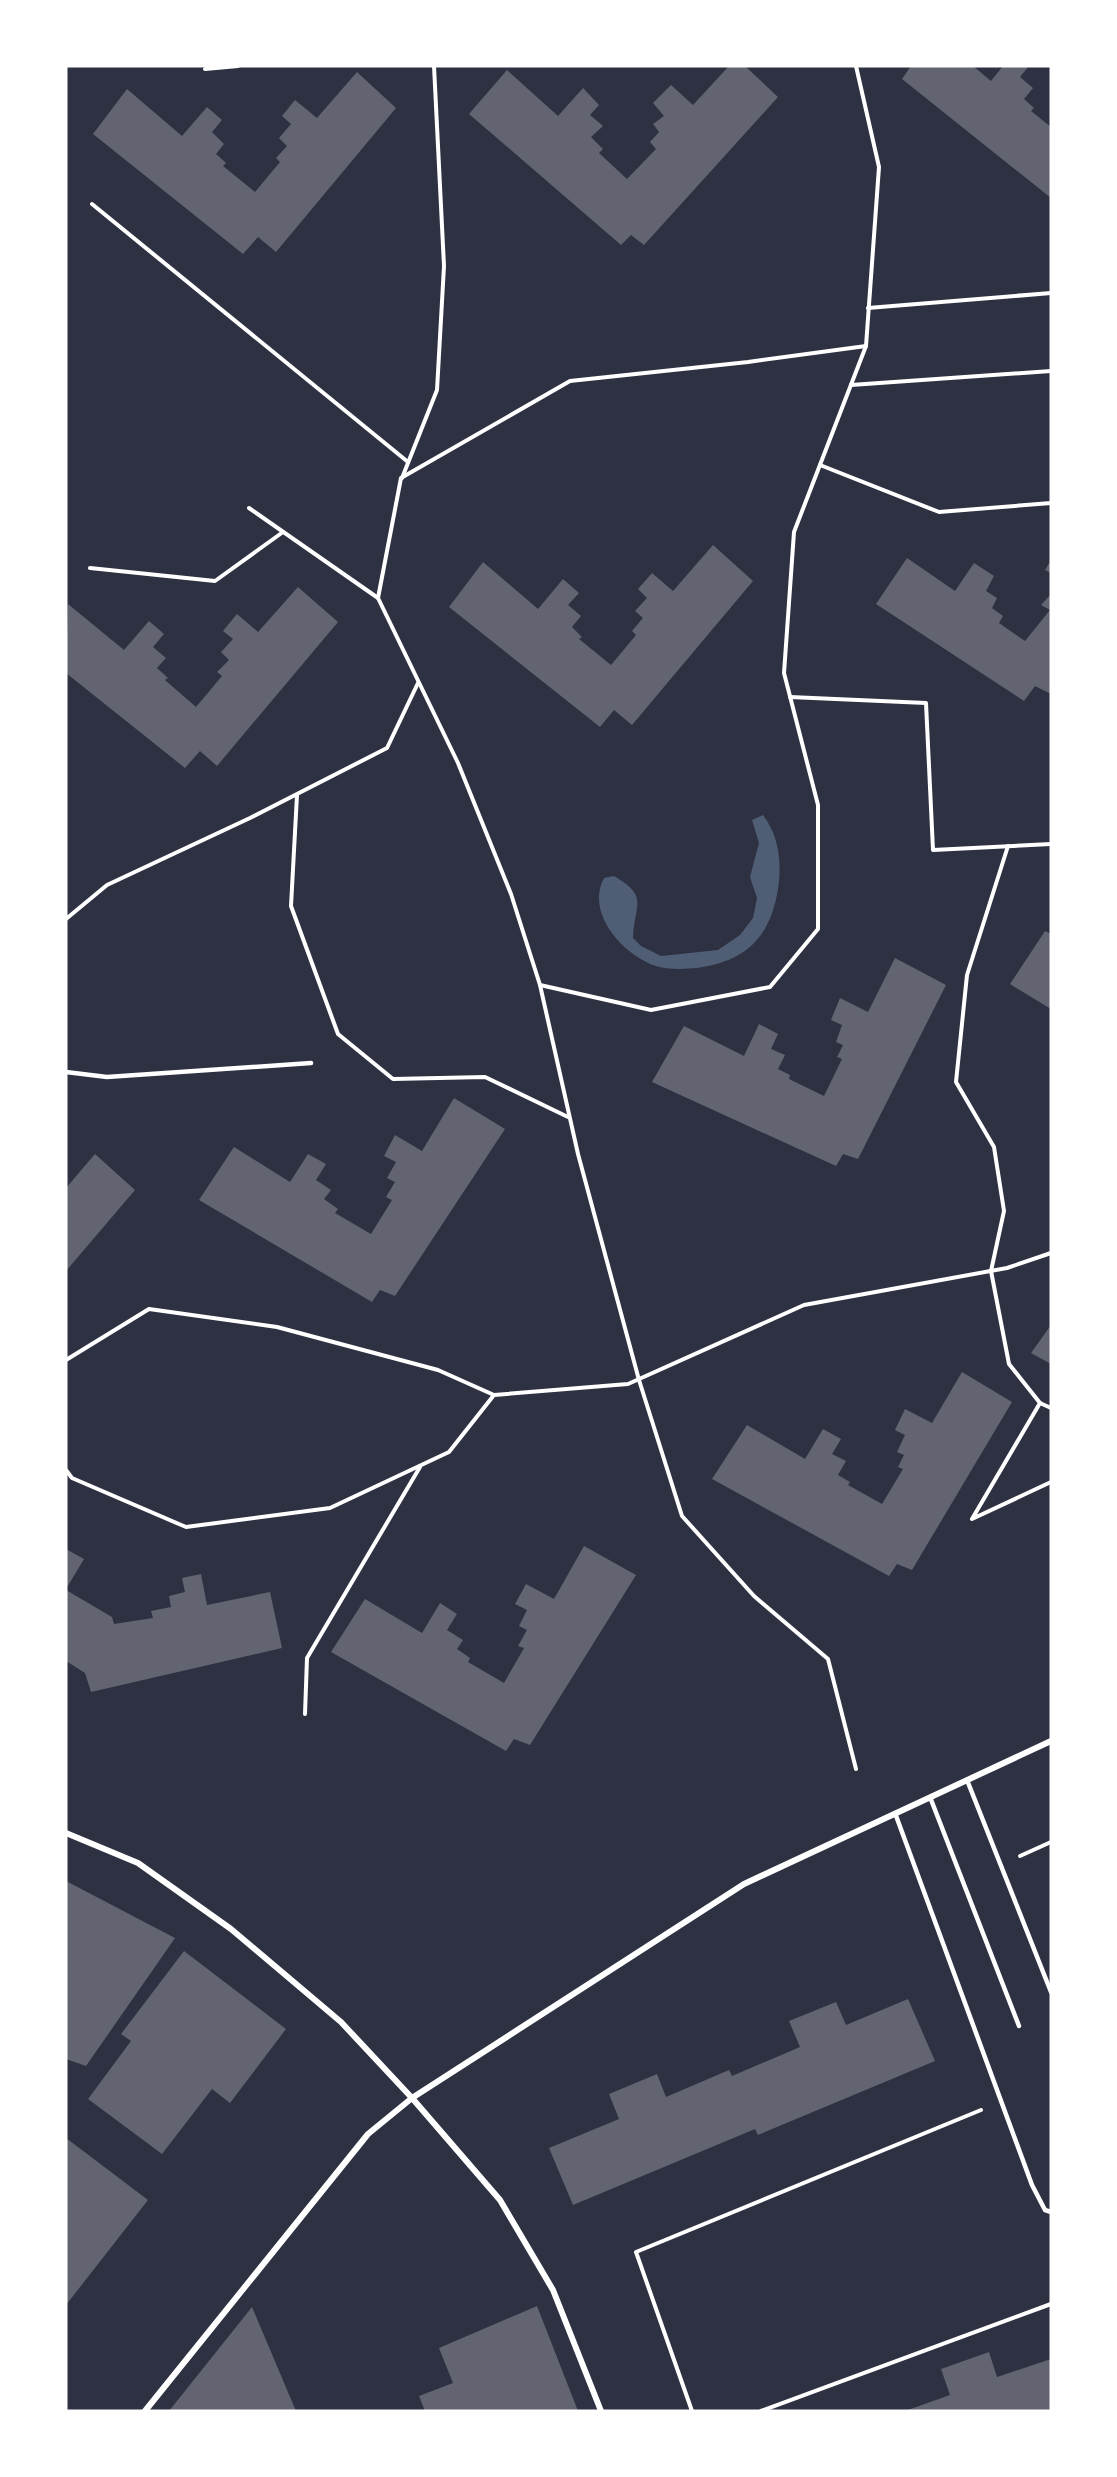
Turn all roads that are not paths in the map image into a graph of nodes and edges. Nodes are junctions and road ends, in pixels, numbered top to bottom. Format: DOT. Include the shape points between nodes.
graph roads {
  1 [pos="311,1063"];
  2 [pos="66,1072"];
  3 [pos="1051,1741"];
  4 [pos="967,1780"];
  5 [pos="930,1797"];
  6 [pos="896,1813"];
  7 [pos="66,1833"];
  8 [pos="1051,1992"];
  9 [pos="1019,2026"];
  10 [pos="412,2098"];
  11 [pos="1051,2212"];
  12 [pos="145,2411"];
  13 [pos="601,2411"];
  1 -- 2 [label="lane" via="107,1077"];
  3 -- 4 [label="street"];
  4 -- 5 [label="street"];
  4 -- 8 [label="lane"];
  5 -- 6 [label="street"];
  5 -- 9 [label="lane"];
  6 -- 10 [label="street" via="744,1884"];
  6 -- 11 [label="lane" via="1032,2185 1045,2210"];
  7 -- 10 [label="street" via="138,1863 231,1929 341,2022"];
  10 -- 12 [label="street" via="368,2134"];
  10 -- 13 [label="street" via="500,2200 553,2290"];
}
